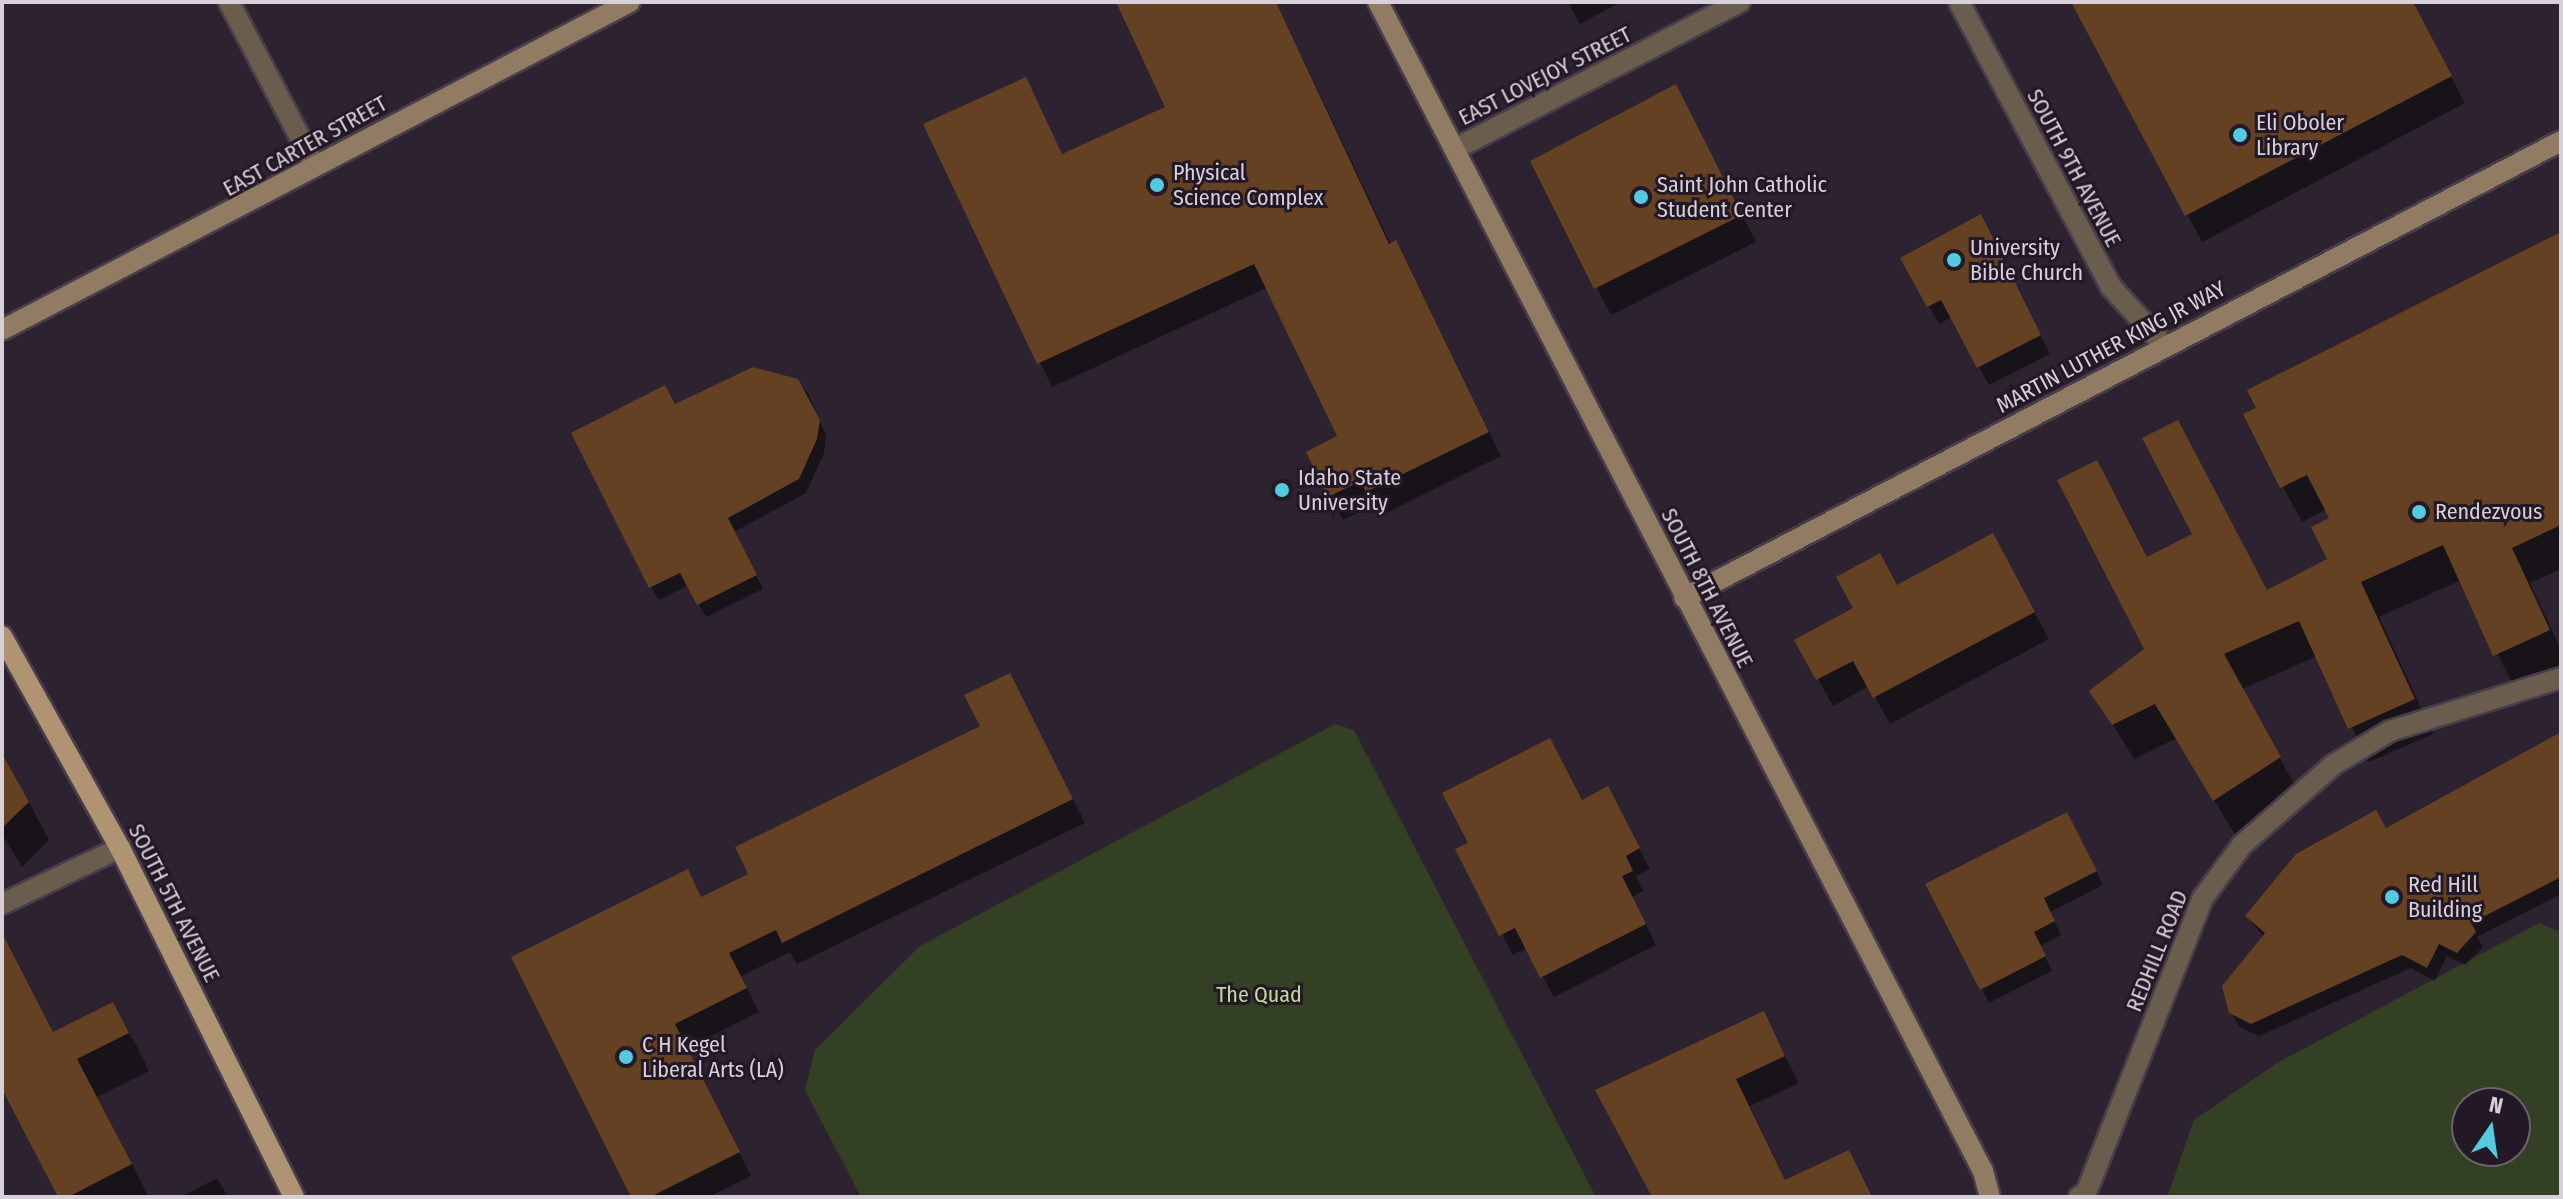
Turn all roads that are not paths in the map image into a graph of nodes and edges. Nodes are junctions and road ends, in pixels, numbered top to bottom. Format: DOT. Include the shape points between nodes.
graph roads {
  1 [pos="229,2"];
  2 [pos="630,2"];
  3 [pos="1378,2"];
  4 [pos="1740,2"];
  5 [pos="1959,2"];
  6 [pos="2561,141"];
  7 [pos="1457,148"];
  8 [pos="314,164"];
  9 [pos="2,330"];
  10 [pos="2164,345"];
  11 [pos="1684,598"];
  12 [pos="2,636"];
  13 [pos="2561,678"];
  14 [pos="120,848"];
  15 [pos="2,904"];
  16 [pos="294,1197"];
  17 [pos="1990,1197"];
  18 [pos="2079,1197"];
  1 -- 8 [label="street"];
  2 -- 8 [label="street, EAST CARTER STREET"];
  3 -- 7 [label="street, SOUTH 8TH AVENUE"];
  4 -- 7 [label="street, EAST LOVEJOY STREET"];
  5 -- 10 [label="street, SOUTH 9TH AVENUE" via="2111,287"];
  6 -- 10 [label="street, MARTIN LUTHER KING JR WAY"];
  7 -- 11 [label="street, SOUTH 8TH AVENUE"];
  8 -- 9 [label="street, EAST CARTER STREET" via="218,220"];
  10 -- 11 [label="street, MARTIN LUTHER KING JR WAY"];
  11 -- 17 [label="street, SOUTH 8TH AVENUE" via="1983,1171"];
  12 -- 14 [label="main road, SOUTH 5TH AVENUE"];
  13 -- 18 [label="street, REDHILL ROAD" via="2390,731 2333,765 2242,845 2203,898 2086,1193"];
  14 -- 15 [label="street"];
  14 -- 16 [label="main road, SOUTH 5TH AVENUE"];
}
